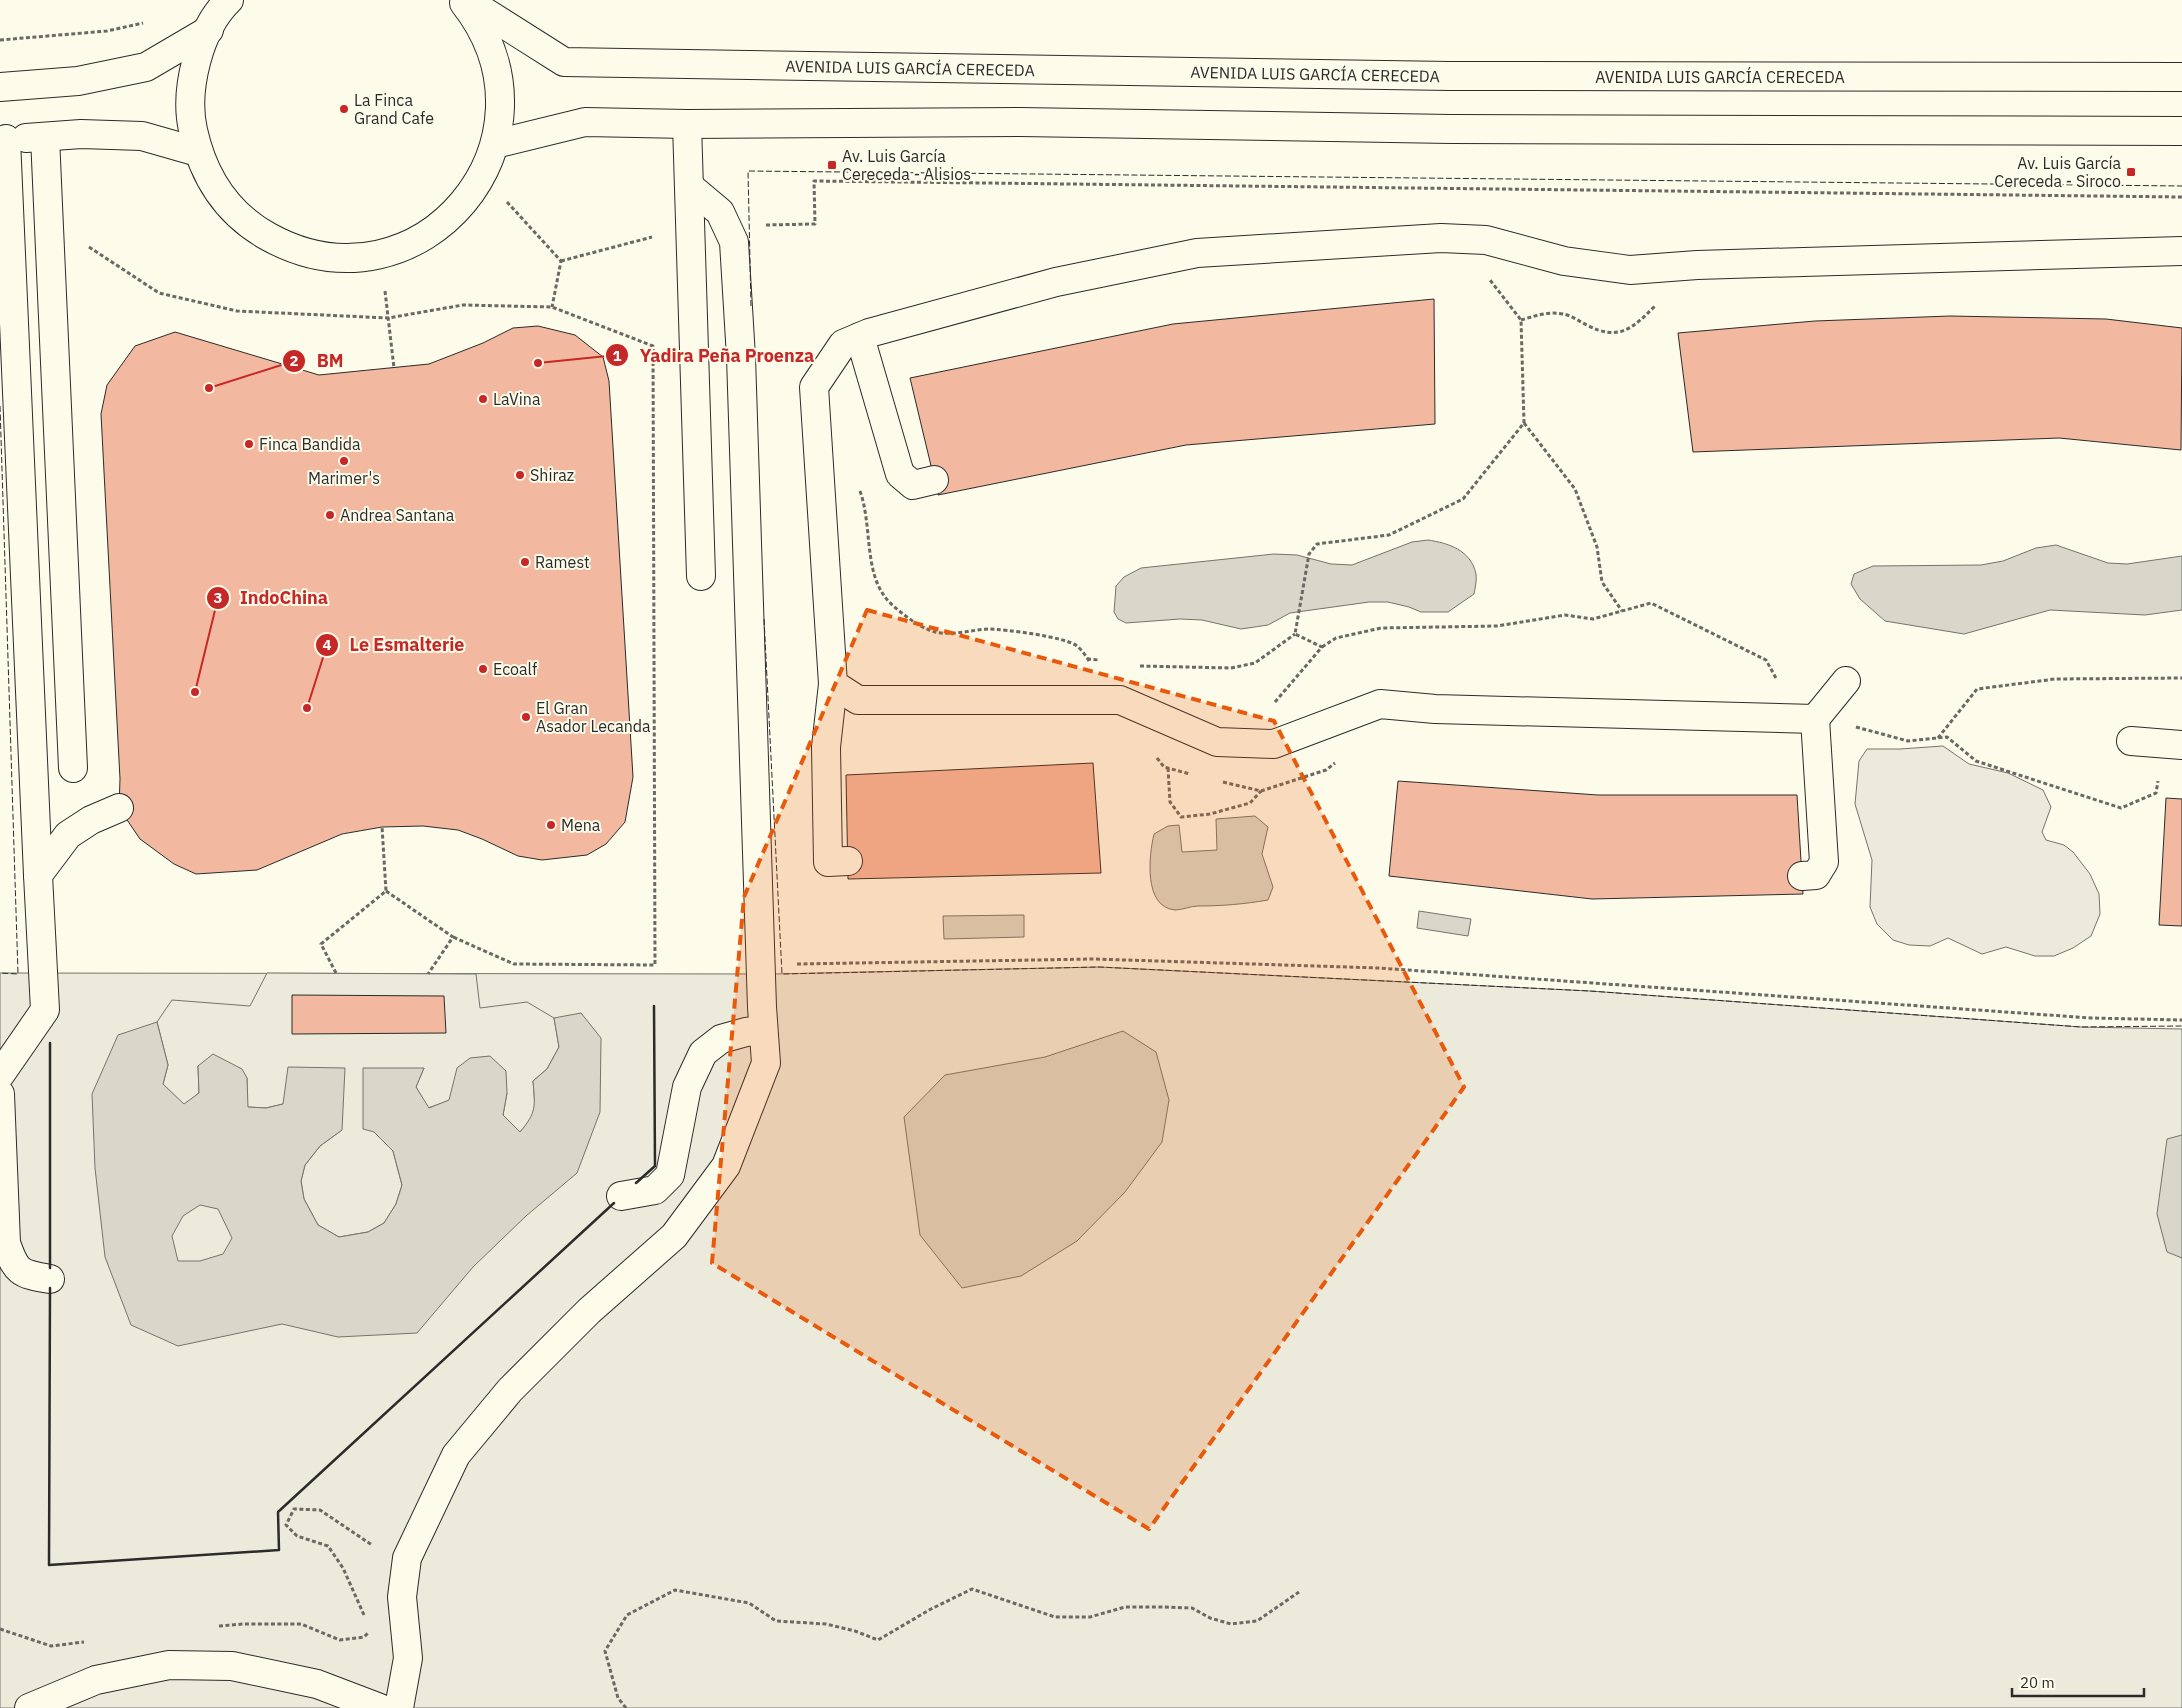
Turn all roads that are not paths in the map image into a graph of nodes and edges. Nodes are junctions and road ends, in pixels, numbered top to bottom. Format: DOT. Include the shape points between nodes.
graph roads {
  1 [pos="229,0"];
  2 [pos="461,0"];
  3 [pos="466,0"];
  4 [pos="209,30"];
  5 [pos="2182,77"];
  6 [pos="0,87"];
  7 [pos="688,124"];
  8 [pos="2182,132"];
  9 [pos="45,137"];
  10 [pos="3,139"];
  11 [pos="495,144"];
  12 [pos="198,152"];
  13 [pos="689,186"];
  14 [pos="2182,251"];
  15 [pos="860,337"];
  16 [pos="934,480"];
  17 [pos="702,576"];
  18 [pos="1846,681"];
  19 [pos="833,684"];
  20 [pos="1822,710"];
  21 [pos="2131,741"];
  22 [pos="2173,744"];
  23 [pos="73,768"];
  24 [pos="119,808"];
  25 [pos="848,861"];
  26 [pos="38,875"];
  27 [pos="1802,876"];
  28 [pos="763,1030"];
  29 [pos="0,1076"];
  30 [pos="0,1094"];
  31 [pos="621,1196"];
  32 [pos="50,1278"];
  33 [pos="29,1708"];
  34 [pos="380,1708"];
  35 [pos="399,1708"];
  1 -- 4 [label="street"];
  2 -- 11 [label="street" via="476,19 491,48 499,80 500,112"];
  3 -- 5 [label="street, AVENIDA LUIS GARCÍA CERECEDA" via="564,62 1450,76"];
  4 -- 6 [label="street" via="146,67 78,81"];
  4 -- 12 [label="street" via="196,59 190,90 191,121"];
  7 -- 8 [label="street" via="1020,122 1461,129"];
  7 -- 11 [label="street" via="585,122"];
  7 -- 13 [label="street"];
  9 -- 10 [label="street"];
  9 -- 12 [label="street" via="81,134 142,136"];
  9 -- 23 [label="street"];
  10 -- 26 [label="street"];
  11 -- 12 [label="street" via="482,175 464,202 441,225 412,243 382,253 348,258 316,256 285,246 256,230 231,208 211,182"];
  13 -- 17 [label="street"];
  13 -- 28 [label="street" via="720,212 734,242 741,357"];
  14 -- 15 [label="street" via="1697,265 1630,270 1564,261 1486,240 1408,240 1196,254 1056,282"];
  15 -- 16 [label="street" via="900,474 913,485"];
  15 -- 19 [label="street" via="843,344 814,387"];
  18 -- 20 [label="street"];
  19 -- 20 [label="street" via="858,700 1120,700 1217,742 1258,744 1274,744 1380,704 1435,709 1782,719"];
  19 -- 25 [label="street" via="826,747 828,862"];
  20 -- 27 [label="street" via="1824,862 1816,875"];
  21 -- 22 [label="street"];
  24 -- 26 [label="street" via="68,835"];
  26 -- 29 [label="street" via="44,1010"];
  28 -- 31 [label="street" via="721,1039 703,1053 687,1087 670,1175 655,1190"];
  28 -- 35 [label="street" via="766,1063 726,1166 674,1236 575,1324 510,1390 456,1455 407,1558 402,1597 408,1658"];
  30 -- 32 [label="street" via="6,1242 14,1265 28,1275"];
  33 -- 34 [label="street" via="96,1680 170,1665 232,1666 317,1684"];
}
